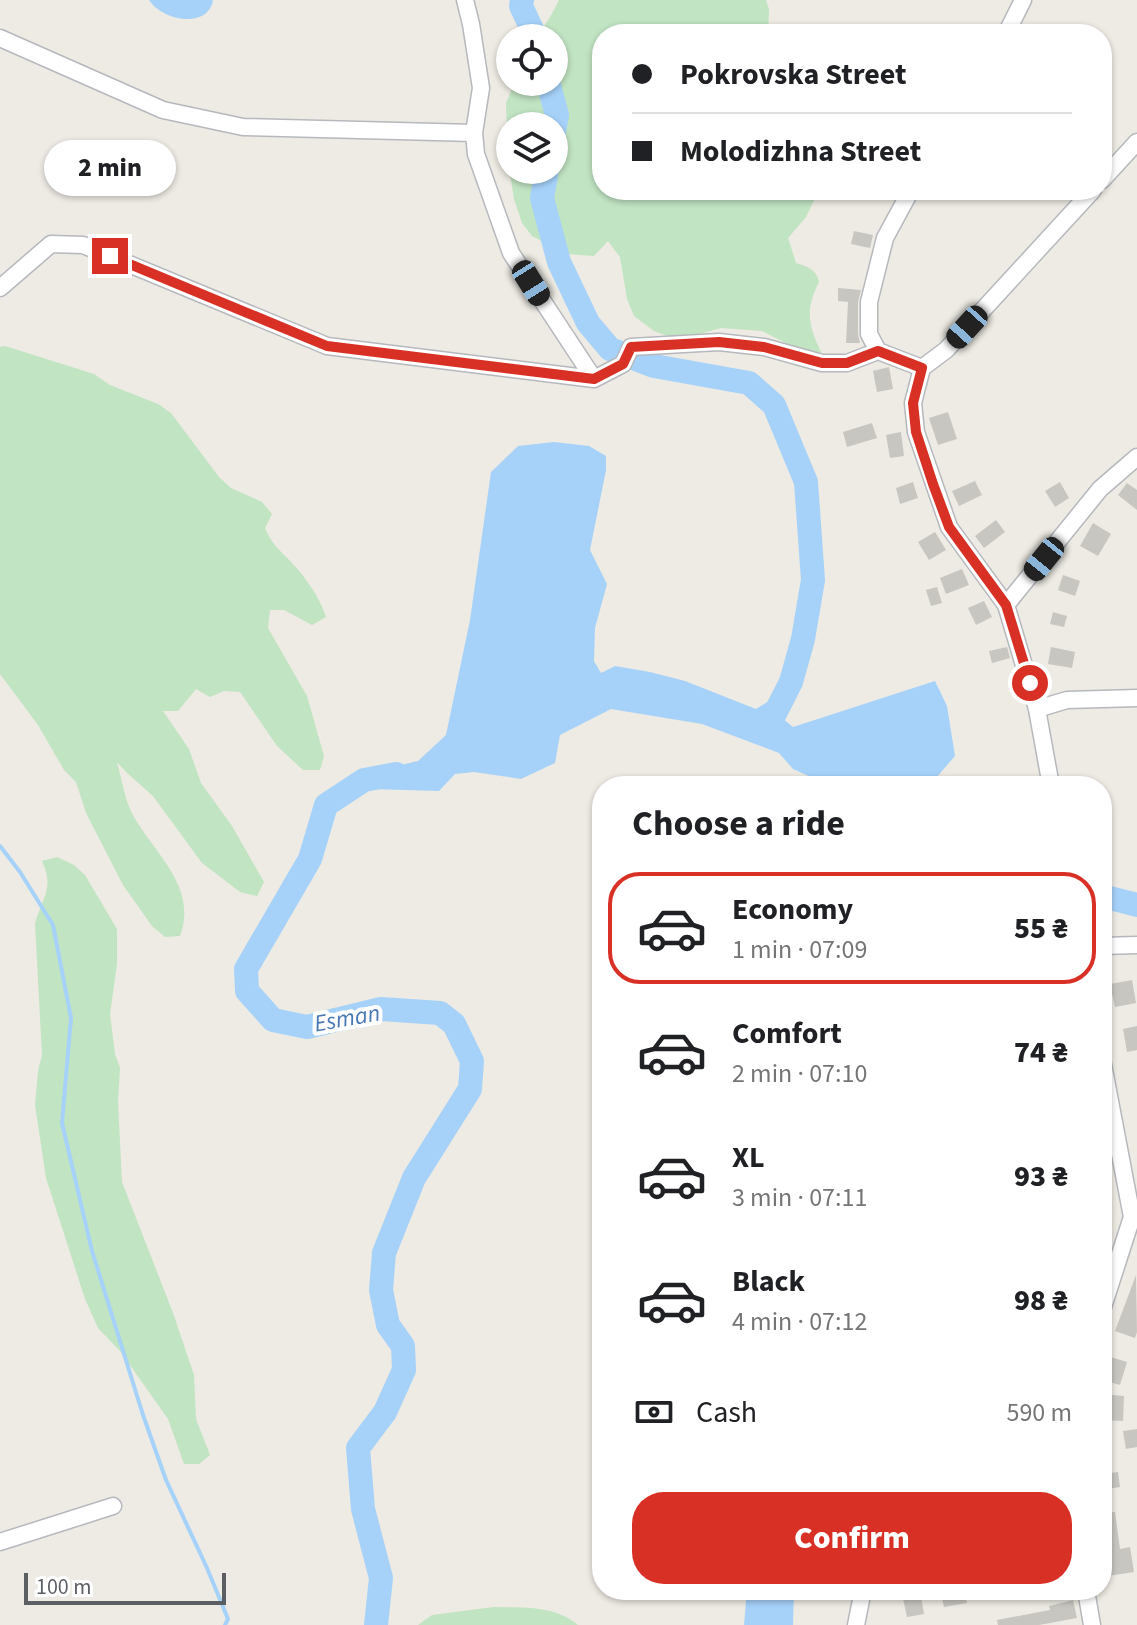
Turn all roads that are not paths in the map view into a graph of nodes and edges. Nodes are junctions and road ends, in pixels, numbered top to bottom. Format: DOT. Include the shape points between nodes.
graph roads {
  1 [pos="465,0"];
  2 [pos="1023,0"];
  3 [pos="1011,24"];
  4 [pos="0,38"];
  5 [pos="474,133"];
  6 [pos="1137,142"];
  7 [pos="1112,169"];
  8 [pos="906,200"];
  9 [pos="1084,200"];
  10 [pos="0,288"];
  11 [pos="878,351"];
  12 [pos="922,368"];
  13 [pos="594,379"];
  14 [pos="1137,457"];
  15 [pos="1006,605"];
  16 [pos="1137,698"];
  17 [pos="1037,709"];
  18 [pos="1049,776"];
  19 [pos="1137,945"];
  20 [pos="1112,946"];
  21 [pos="1112,1108"];
  22 [pos="1134,1217"];
  23 [pos="1112,1281"];
  24 [pos="113,1506"];
  25 [pos="0,1542"];
  26 [pos="861,1600"];
  27 [pos="1088,1600"];
  28 [pos="856,1625"];
  29 [pos="1092,1625"];
  1 -- 5 [label="street" via="481,88"];
  2 -- 3 [label="street"];
  4 -- 5 [label="street" via="163,110 243,127"];
  5 -- 13 [label="street" via="476,154 511,253"];
  6 -- 7 [label="street"];
  8 -- 11 [label="street" via="885,238 869,302 869,334"];
  9 -- 12 [label="street" via="946,350"];
  10 -- 13 [label="street" via="51,244 83,245 327,346"];
  11 -- 12 [label="street"];
  11 -- 13 [label="street" via="847,363 822,363 764,347 719,342 631,347 623,364"];
  12 -- 15 [label="street" via="913,403 916,432 933,484 949,527"];
  14 -- 15 [label="street" via="1100,489"];
  15 -- 17 [label="street"];
  16 -- 17 [label="street" via="1067,700"];
  17 -- 18 [label="street"];
  19 -- 20 [label="street"];
  21 -- 22 [label="street"];
  22 -- 23 [label="street"];
  24 -- 25 [label="street"];
  26 -- 28 [label="street"];
  27 -- 29 [label="street"];
}
